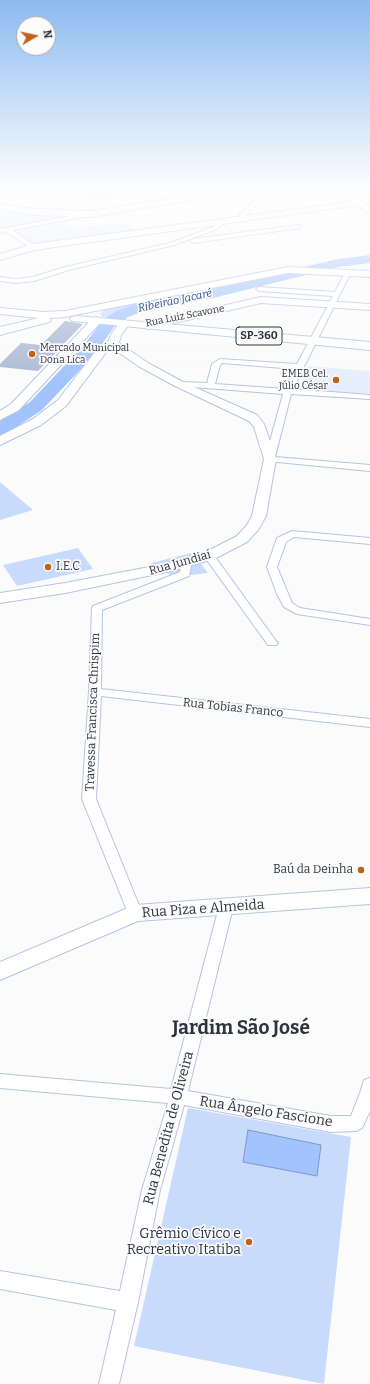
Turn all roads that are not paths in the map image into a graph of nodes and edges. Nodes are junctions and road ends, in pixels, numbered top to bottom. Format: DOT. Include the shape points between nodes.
graph roads {
  1 [pos="18,252"];
  2 [pos="139,252"];
  3 [pos="0,257"];
  4 [pos="348,272"];
  5 [pos="370,274"];
  6 [pos="0,279"];
  7 [pos="259,288"];
  8 [pos="338,294"];
  9 [pos="334,304"];
  10 [pos="104,307"];
  11 [pos="370,307"];
  12 [pos="0,311"];
  13 [pos="33,318"];
  14 [pos="100,320"];
  15 [pos="122,323"];
  16 [pos="148,326"];
  17 [pos="0,331"];
  18 [pos="313,341"];
  19 [pos="113,344"];
  20 [pos="370,346"];
  21 [pos="300,367"];
  22 [pos="180,384"];
  23 [pos="210,386"];
  24 [pos="288,392"];
  25 [pos="370,397"];
  26 [pos="0,416"];
  27 [pos="0,441"];
  28 [pos="270,459"];
  29 [pos="370,468"];
  30 [pos="370,541"];
  31 [pos="208,556"];
  32 [pos="187,562"];
  33 [pos="0,598"];
  34 [pos="370,622"];
  35 [pos="272,643"];
  36 [pos="95,692"];
  37 [pos="370,723"];
  38 [pos="370,896"];
  39 [pos="226,907"];
  40 [pos="136,914"];
  41 [pos="0,971"];
  42 [pos="0,1081"];
  43 [pos="370,1090"];
  44 [pos="178,1097"];
  45 [pos="0,1280"];
  46 [pos="128,1302"];
  47 [pos="109,1384"];
  1 -- 3 [label="main road"];
  2 -- 6 [label="street" via="67,268 34,279"];
  4 -- 5 [label="main road, SP-360"];
  4 -- 8 [label="street"];
  4 -- 10 [label="main road, SP-360" via="276,272"];
  7 -- 8 [label="street"];
  8 -- 9 [label="street"];
  9 -- 11 [label="main road, Rua Luiz Scavone"];
  9 -- 16 [label="main road, Rua Luiz Scavone" via="261,300"];
  9 -- 18 [label="street"];
  10 -- 13 [label="main road, SP-360"];
  10 -- 14 [label="main road" via="93,316"];
  12 -- 13 [label="main road, SP-360"];
  13 -- 14 [label="main road, Rua Luiz Scavone / SP-360"];
  13 -- 17 [label="main road, Rua Luiz Scavone / SP-360"];
  14 -- 15 [label="main road, Rua Luiz Scavone / SP-360"];
  14 -- 26 [label="main road" via="15,407"];
  15 -- 16 [label="main road, Rua Luiz Scavone / SP-360"];
  15 -- 19 [label="main road"];
  16 -- 18 [label="main road, SP-360"];
  18 -- 20 [label="main road, SP-360"];
  18 -- 21 [label="street"];
  19 -- 22 [label="main road, Rua Jundiaí" via="144,365"];
  19 -- 27 [label="main road" via="103,349 62,403 37,422"];
  21 -- 23 [label="street" via="220,361 216,364"];
  21 -- 24 [label="street"];
  22 -- 23 [label="street"];
  22 -- 28 [label="main road, Rua Jundiaí" via="253,418 260,428"];
  23 -- 24 [label="street"];
  24 -- 25 [label="street"];
  24 -- 28 [label="street"];
  28 -- 29 [label="street"];
  28 -- 31 [label="main road, Rua Jundiaí" via="259,516 253,527 242,539"];
  30 -- 34 [label="street" via="292,534 281,540 272,567 288,605 297,611"];
  31 -- 32 [label="main road, Rua Jundiaí"];
  31 -- 35 [label="street"];
  32 -- 33 [label="main road, Rua Jundiaí" via="72,587"];
  32 -- 36 [label="street, Travessa Francisca Chrispim" via="185,574 97,608"];
  36 -- 37 [label="street, Rua Tobias Franco"];
  36 -- 40 [label="street, Travessa Francisca Chrispim" via="90,799"];
  38 -- 39 [label="main road, Rua Piza e Almeida"];
  39 -- 40 [label="main road, Rua Piza e Almeida"];
  39 -- 44 [label="street, Rua Benedita de Oliveira"];
  40 -- 41 [label="main road, Rua Piza e Almeida"];
  42 -- 44 [label="street, Rua Ângelo Fascione"];
  43 -- 44 [label="street, Rua Ângelo Fascione" via="356,1123 331,1124"];
  44 -- 46 [label="street, Rua Benedita de Oliveira" via="151,1190"];
  45 -- 46 [label="street"];
  46 -- 47 [label="street, Rua Benedita de Oliveira"];
}
